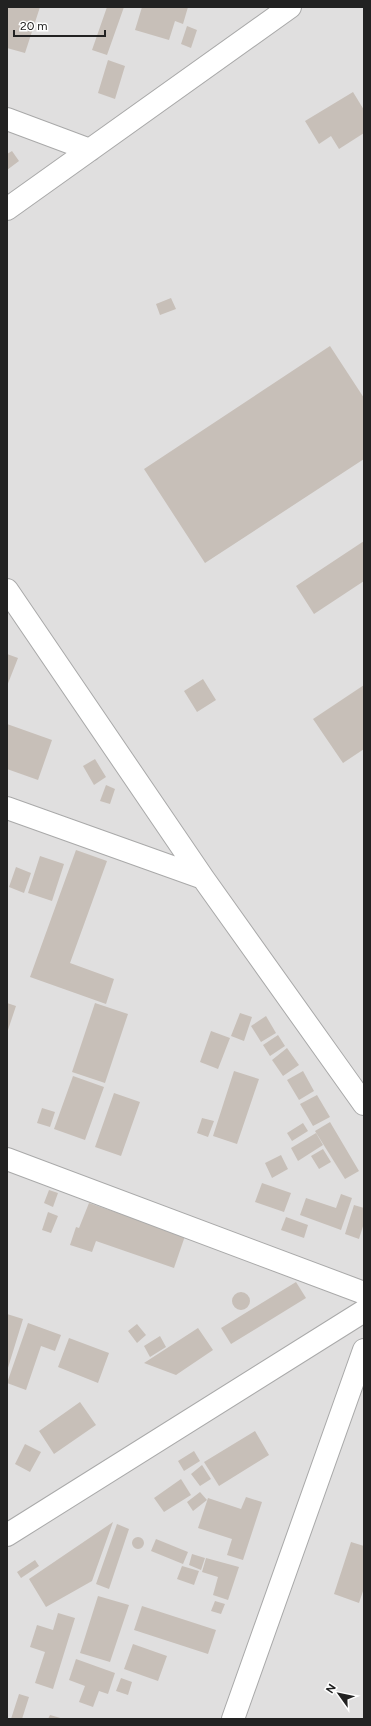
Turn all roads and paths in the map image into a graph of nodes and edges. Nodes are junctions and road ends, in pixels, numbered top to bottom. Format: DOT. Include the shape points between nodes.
graph roads {
  1 [pos="290,7"];
  2 [pos="7,119"];
  3 [pos="90,150"];
  4 [pos="7,209"];
  5 [pos="7,590"];
  6 [pos="7,808"];
  7 [pos="203,878"];
  8 [pos="364,1104"];
  9 [pos="7,1160"];
  10 [pos="364,1293"];
  11 [pos="364,1311"];
  12 [pos="364,1350"];
  13 [pos="7,1513"];
  14 [pos="29,1520"];
  15 [pos="7,1535"];
  16 [pos="233,1719"];
  1 -- 3 [label="street"];
  2 -- 3 [label="street"];
  3 -- 4 [label="street"];
  5 -- 7 [label="street"];
  6 -- 7 [label="street"];
  7 -- 8 [label="street"];
  9 -- 10 [label="street"];
  11 -- 14 [label="street"];
  12 -- 16 [label="street"];
  13 -- 14 [label="street"];
  14 -- 15 [label="street"];
}
